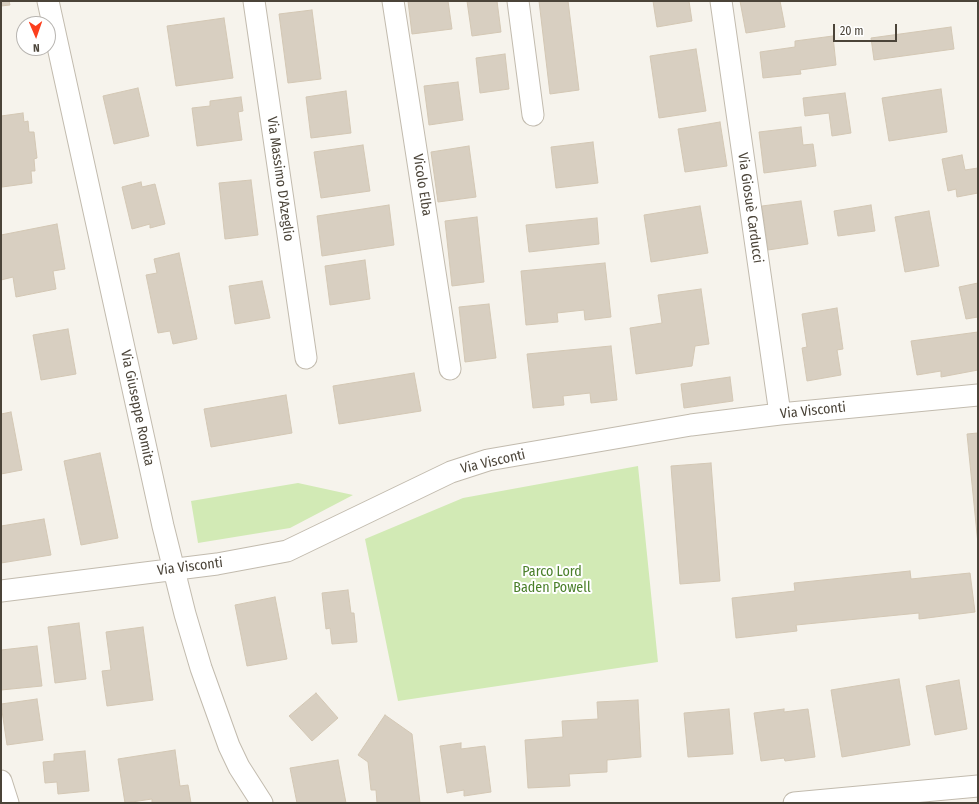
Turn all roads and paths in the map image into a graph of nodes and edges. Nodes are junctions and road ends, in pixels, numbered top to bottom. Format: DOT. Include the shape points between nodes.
graph roads {
  1 [pos="48,1"];
  2 [pos="254,1"];
  3 [pos="393,1"];
  4 [pos="518,1"];
  5 [pos="721,1"];
  6 [pos="533,114"];
  7 [pos="306,358"];
  8 [pos="450,369"];
  9 [pos="978,395"];
  10 [pos="780,414"];
  11 [pos="173,568"];
  12 [pos="1,591"];
  13 [pos="1,781"];
  14 [pos="978,786"];
  15 [pos="8,803"];
  16 [pos="262,803"];
  17 [pos="794,803"];
  1 -- 11 [label="street, Via Giuseppe Romita"];
  2 -- 7 [label="street, Via Massimo D'Azeglio"];
  3 -- 8 [label="street, Vicolo Elba"];
  4 -- 6 [label="street"];
  5 -- 10 [label="street, Via Giosuè Carducci"];
  9 -- 10 [label="street, Via Visconti"];
  10 -- 11 [label="street, Via Visconti" via="691,425 481,462 451,472 287,551 217,564"];
  11 -- 12 [label="street, Via Visconti"];
  11 -- 16 [label="street, Via Giuseppe Romita" via="193,642 229,746"];
  13 -- 15 [label="street"];
  14 -- 17 [label="street"];
}
